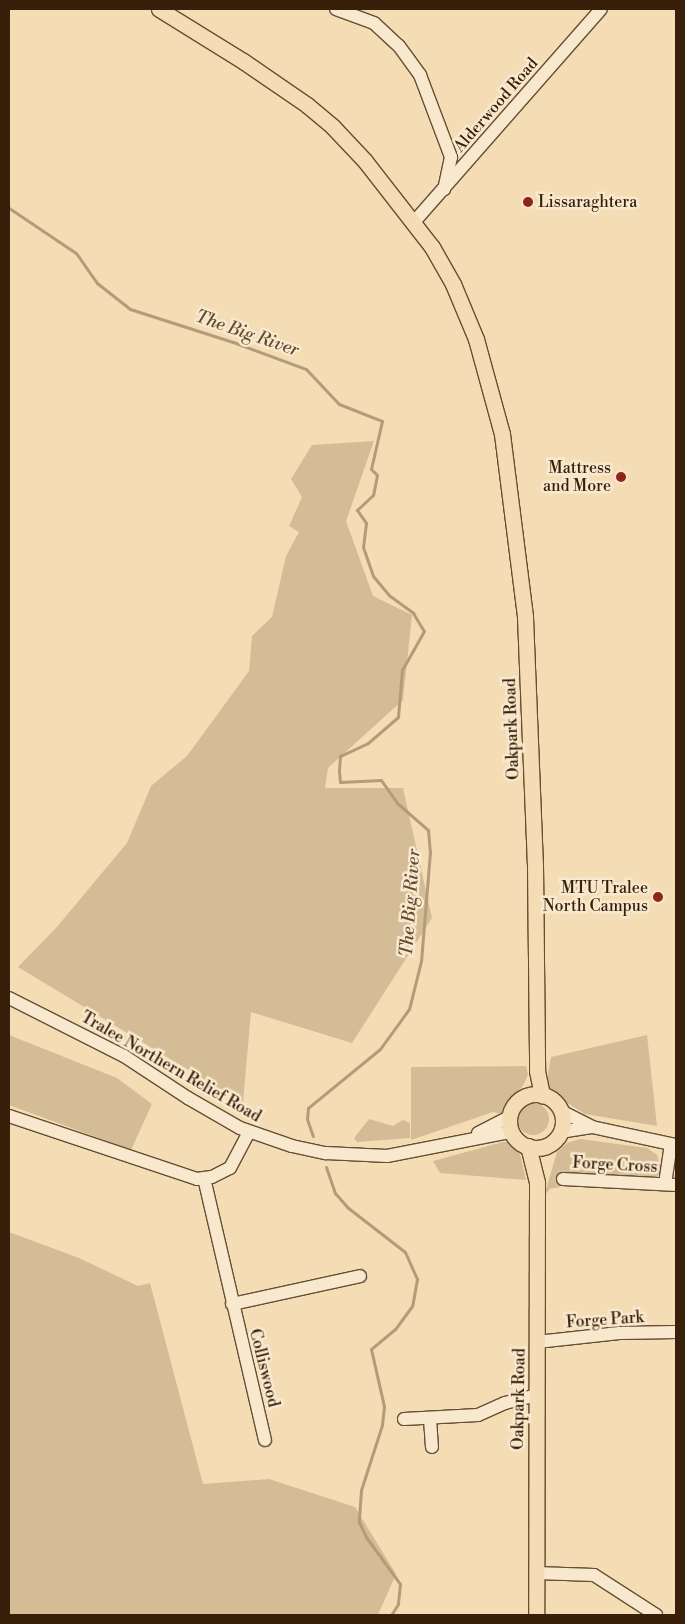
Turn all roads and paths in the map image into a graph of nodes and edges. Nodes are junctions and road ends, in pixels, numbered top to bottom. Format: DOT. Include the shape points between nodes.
graph roads {
  1 [pos="159,9"];
  2 [pos="336,9"];
  3 [pos="369,9"];
  4 [pos="601,9"];
  5 [pos="374,22"];
  6 [pos="443,192"];
  7 [pos="414,222"];
  8 [pos="9,998"];
  9 [pos="537,1071"];
  10 [pos="542,1094"];
  11 [pos="526,1096"];
  12 [pos="561,1111"];
  13 [pos="9,1116"];
  14 [pos="510,1116"];
  15 [pos="592,1127"];
  16 [pos="249,1132"];
  17 [pos="511,1132"];
  18 [pos="560,1132"];
  19 [pos="469,1138"];
  20 [pos="674,1144"];
  21 [pos="528,1146"];
  22 [pos="544,1147"];
  23 [pos="204,1178"];
  24 [pos="563,1178"];
  25 [pos="537,1183"];
  26 [pos="670,1185"];
  27 [pos="360,1276"];
  28 [pos="232,1304"];
  29 [pos="676,1332"];
  30 [pos="537,1342"];
  31 [pos="536,1395"];
  32 [pos="404,1419"];
  33 [pos="430,1419"];
  34 [pos="265,1440"];
  35 [pos="432,1447"];
  36 [pos="536,1573"];
  37 [pos="536,1615"];
  38 [pos="656,1615"];
  1 -- 7 [label="main road, Oakpark Road" via="307,105 365,161"];
  2 -- 5 [label="street"];
  3 -- 5 [label="street"];
  4 -- 6 [label="street, Alderwood Road"];
  5 -- 6 [label="street" via="399,46 420,74 451,157"];
  6 -- 7 [label="street, Alderwood Road"];
  7 -- 9 [label="main road, Oakpark Road" via="453,284 491,387 504,452 525,617 535,865"];
  8 -- 16 [label="street, Tralee Northern Relief Road" via="124,1056 188,1098"];
  9 -- 10 [label="main road"];
  9 -- 11 [label="main road"];
  10 -- 11 [label="main road"];
  10 -- 12 [label="main road"];
  11 -- 14 [label="main road" via="513,1107"];
  12 -- 15 [label="street"];
  12 -- 18 [label="main road"];
  13 -- 23 [label="street" via="189,1178"];
  14 -- 17 [label="main road"];
  14 -- 19 [label="street, Tralee Northern Relief Road"];
  15 -- 18 [label="street"];
  15 -- 20 [label="street"];
  16 -- 19 [label="street, Tralee Northern Relief Road" via="292,1146 364,1156 420,1152"];
  16 -- 23 [label="street" via="230,1168"];
  17 -- 19 [label="street, Tralee Northern Relief Road"];
  17 -- 21 [label="main road"];
  18 -- 22 [label="main road"];
  20 -- 26 [label="street, Forge Cross"];
  21 -- 22 [label="main road"];
  21 -- 25 [label="main road"];
  22 -- 25 [label="main road"];
  23 -- 28 [label="street, Colliswood"];
  24 -- 26 [label="street, Forge Cross"];
  25 -- 30 [label="main road, Oakpark Road"];
  27 -- 28 [label="street"];
  28 -- 34 [label="street, Colliswood"];
  29 -- 30 [label="street, Forge Park" via="620,1333"];
  30 -- 31 [label="main road, Oakpark Road"];
  31 -- 33 [label="street" via="504,1403 478,1415"];
  31 -- 36 [label="main road, Oakpark Road"];
  32 -- 33 [label="street"];
  33 -- 35 [label="street"];
  36 -- 37 [label="main road, Oakpark Road"];
  36 -- 38 [label="street" via="594,1575"];
}
